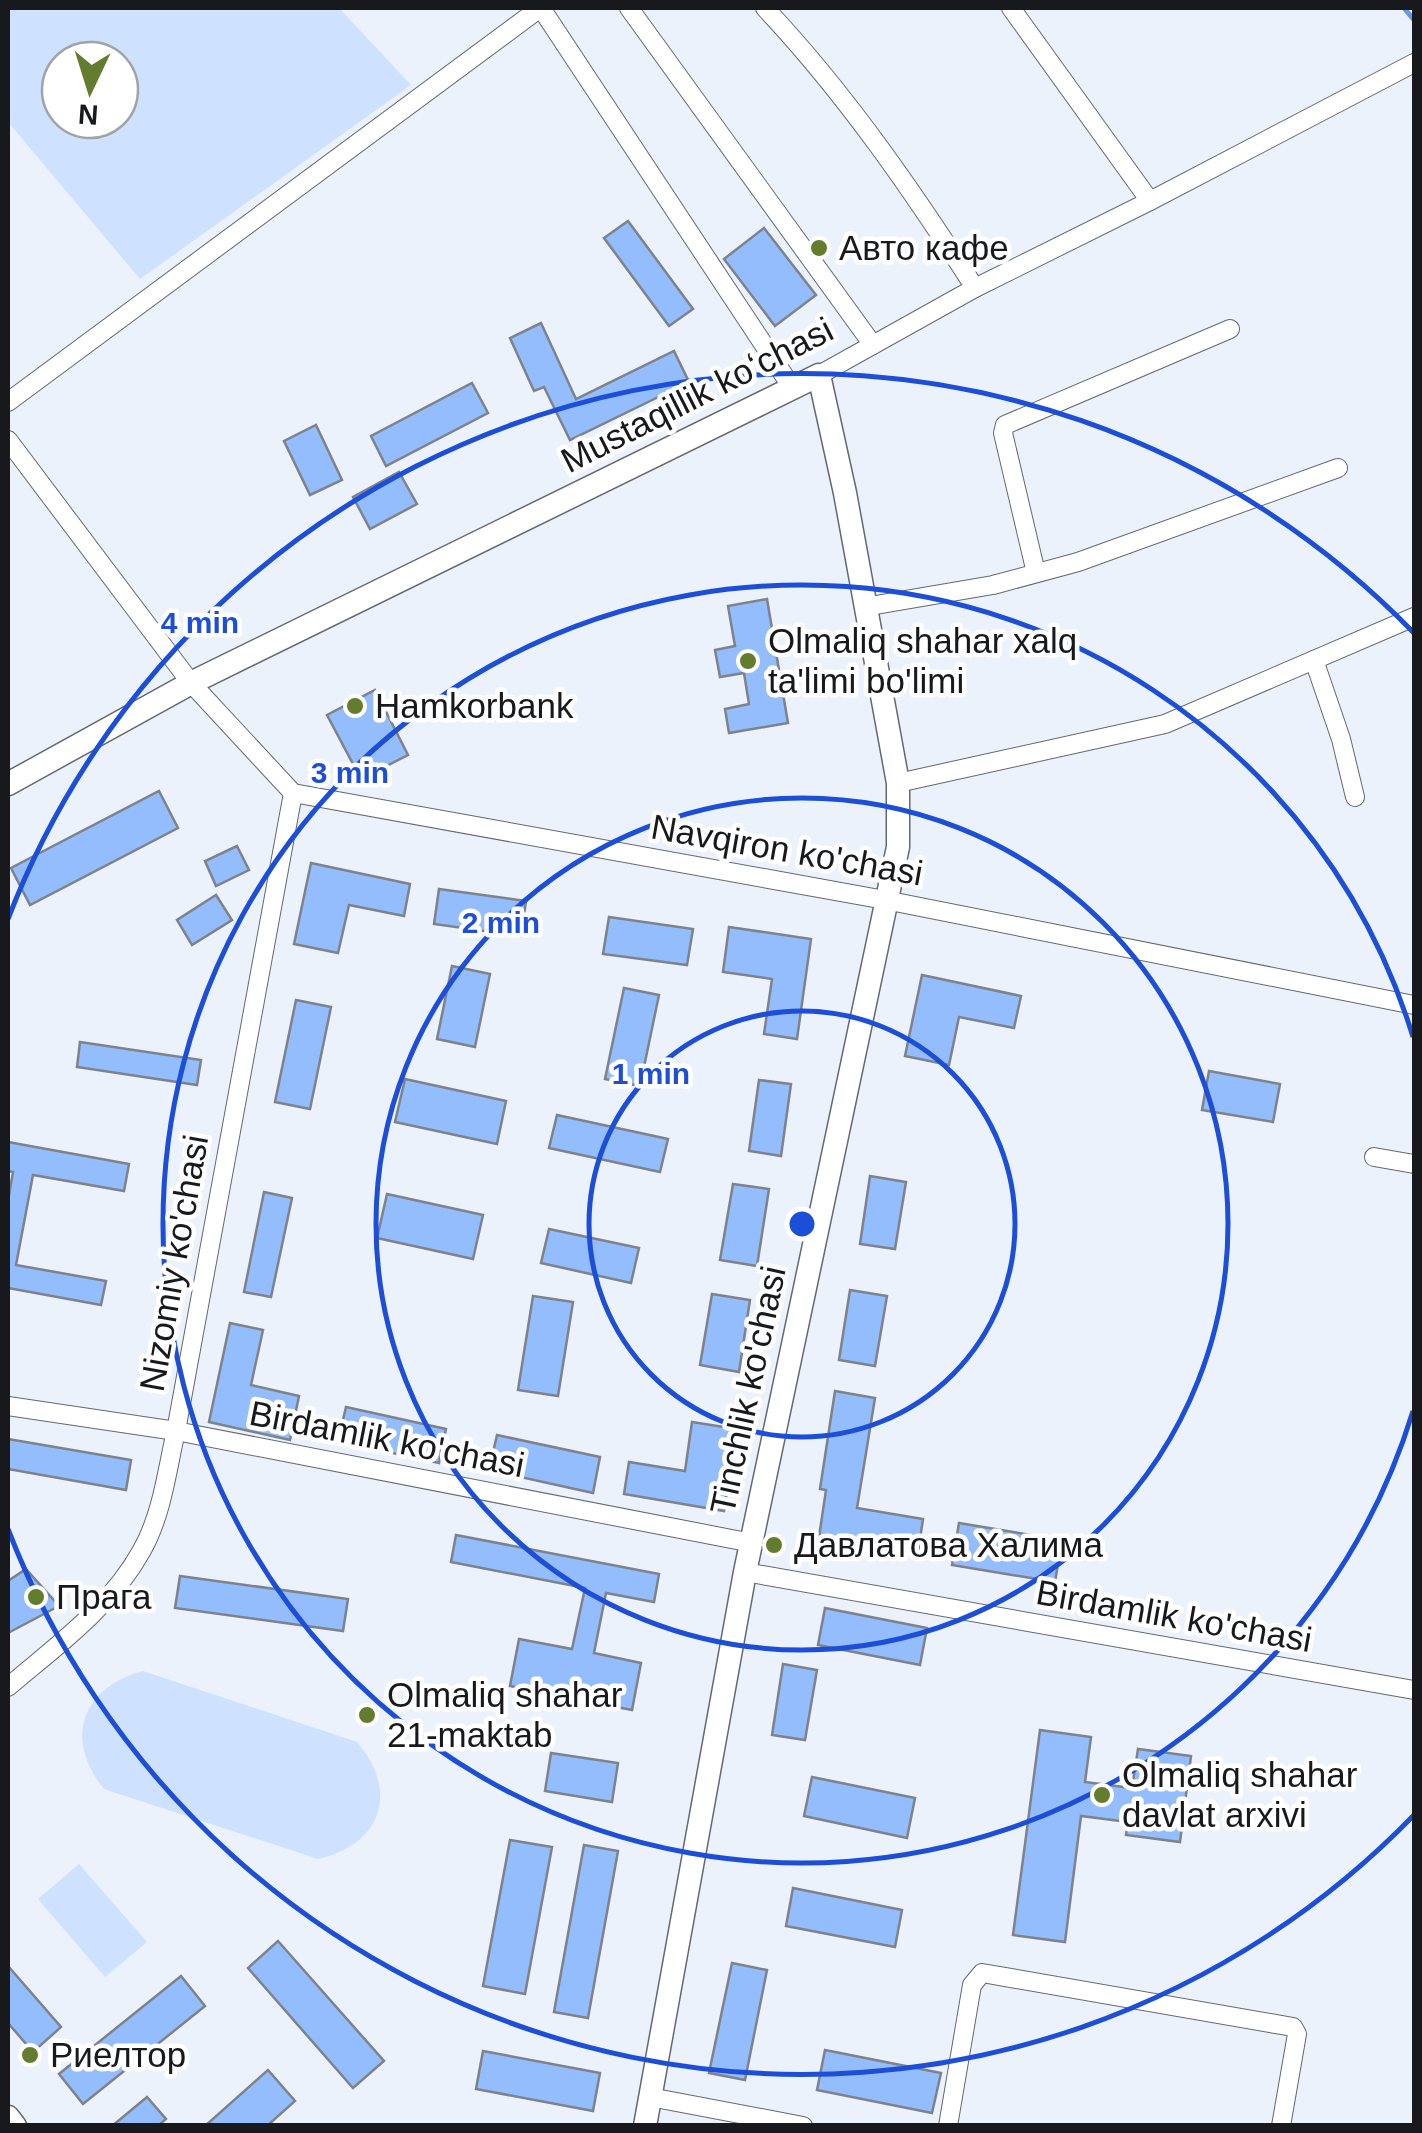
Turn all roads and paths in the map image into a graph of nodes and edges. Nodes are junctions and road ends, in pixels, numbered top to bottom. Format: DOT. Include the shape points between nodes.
graph roads {
  1 [pos="541,8"];
  2 [pos="630,8"];
  3 [pos="765,8"];
  4 [pos="1011,8"];
  5 [pos="1413,64"];
  6 [pos="1150,201"];
  7 [pos="974,288"];
  8 [pos="1230,329"];
  9 [pos="872,345"];
  10 [pos="819,376"];
  11 [pos="793,389"];
  12 [pos="8,402"];
  13 [pos="8,440"];
  14 [pos="1338,468"];
  15 [pos="1036,574"];
  16 [pos="864,607"];
  17 [pos="1414,616"];
  18 [pos="1314,660"];
  19 [pos="191,684"];
  20 [pos="898,783"];
  21 [pos="8,784"];
  22 [pos="293,793"];
  23 [pos="1355,797"];
  24 [pos="886,900"];
  25 [pos="1414,1005"];
  26 [pos="1374,1157"];
  27 [pos="1414,1164"];
  28 [pos="8,1406"];
  29 [pos="176,1431"];
  30 [pos="752,1543"];
  31 [pos="745,1572"];
  32 [pos="8,1688"];
  33 [pos="1414,1690"];
  34 [pos="650,2098"];
  35 [pos="8,2117"];
  36 [pos="15,2126"];
  37 [pos="645,2126"];
  38 [pos="802,2126"];
  39 [pos="948,2126"];
  40 [pos="1281,2126"];
  1 -- 11 [label="street"];
  1 -- 12 [label="street"];
  2 -- 9 [label="street"];
  3 -- 7 [label="street" via="906,180"];
  4 -- 6 [label="street"];
  5 -- 6 [label="street, Mustaqillik koʻchasi"];
  6 -- 7 [label="street, Mustaqillik koʻchasi"];
  7 -- 9 [label="street, Mustaqillik koʻchasi"];
  8 -- 15 [label="street" via="1005,425"];
  9 -- 10 [label="street, Mustaqillik koʻchasi"];
  10 -- 11 [label="main road, Mustaqillik koʻchasi"];
  10 -- 16 [label="main road, Tinchlik ko'chasi"];
  11 -- 19 [label="main road, Mustaqillik koʻchasi"];
  13 -- 19 [label="street"];
  14 -- 15 [label="street"];
  15 -- 16 [label="street"];
  16 -- 20 [label="main road, Tinchlik ko'chasi"];
  17 -- 18 [label="street"];
  18 -- 20 [label="street" via="1165,724"];
  18 -- 23 [label="street"];
  19 -- 21 [label="main road, Mustaqillik koʻchasi"];
  19 -- 22 [label="street"];
  20 -- 24 [label="main road, Tinchlik ko'chasi" via="898,846"];
  22 -- 24 [label="street, Navqiron ko'chasi"];
  22 -- 29 [label="street, Nizomiy ko'chasi"];
  24 -- 25 [label="street, Navqiron ko'chasi"];
  24 -- 30 [label="main road, Tinchlik ko'chasi"];
  26 -- 27 [label="street"];
  28 -- 29 [label="street, Birdamlik ko'chasi"];
  29 -- 30 [label="street, Birdamlik ko'chasi"];
  29 -- 32 [label="street, Nizomiy ko'chasi" via="143,1549 107,1601"];
  30 -- 31 [label="main road, Tinchlik ko'chasi"];
  31 -- 33 [label="street, Birdamlik ko'chasi"];
  31 -- 34 [label="main road, Tinchlik ko'chasi"];
  34 -- 37 [label="main road, Tinchlik ko'chasi"];
  34 -- 38 [label="street"];
  35 -- 36 [label="main road"];
  39 -- 40 [label="street" via="972,1986 982,1973 1293,2027"];
}
